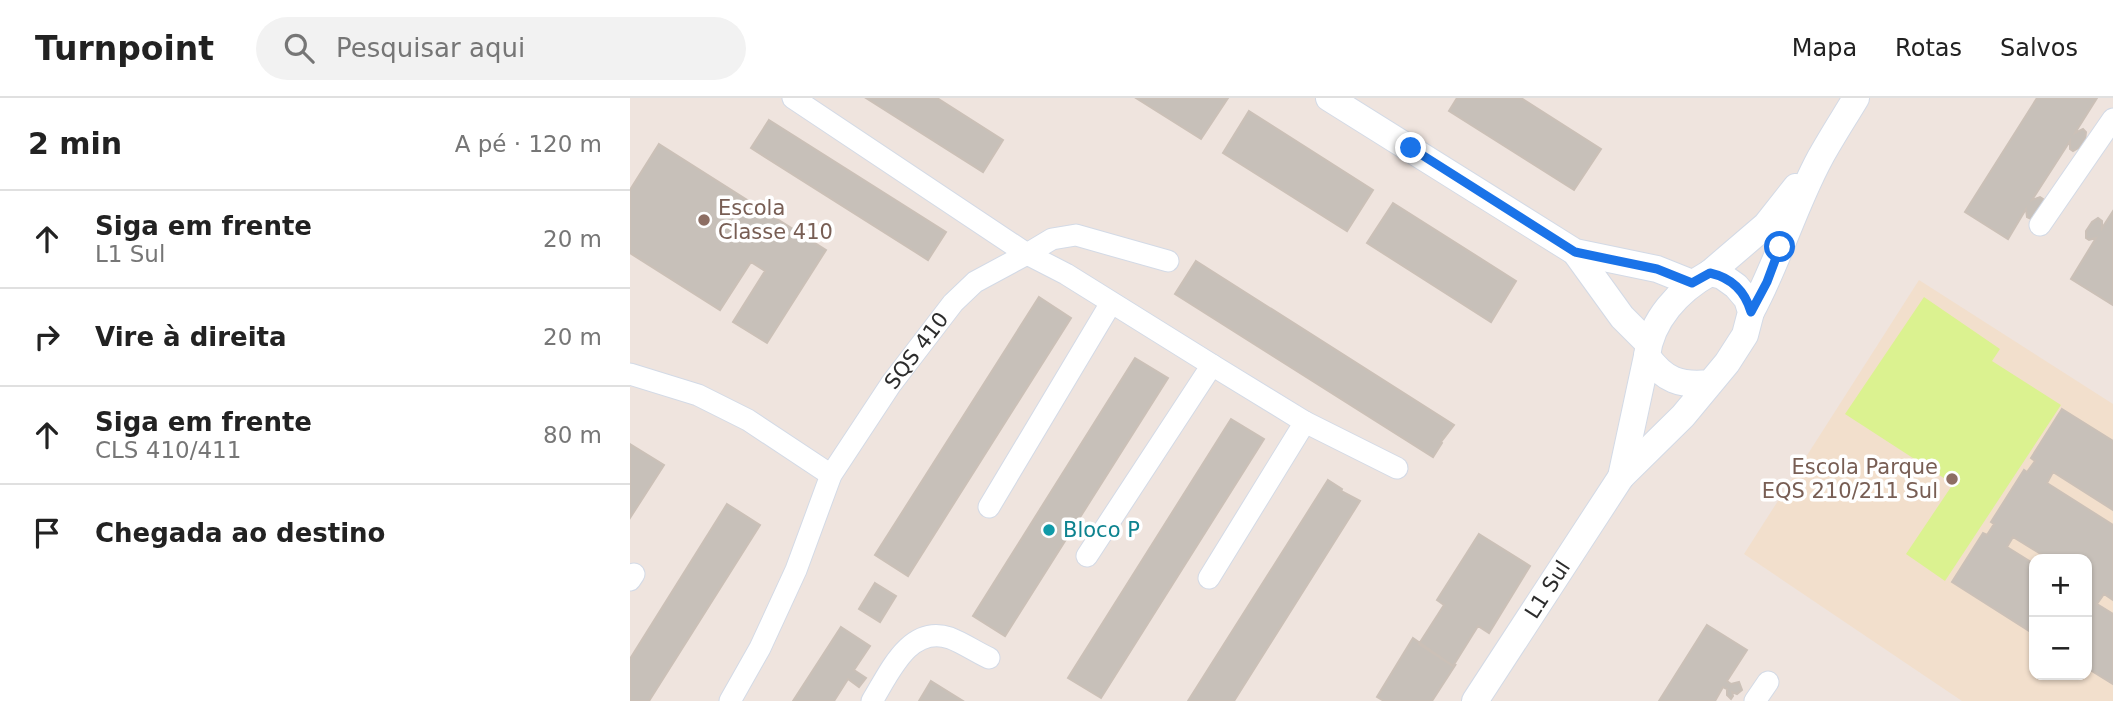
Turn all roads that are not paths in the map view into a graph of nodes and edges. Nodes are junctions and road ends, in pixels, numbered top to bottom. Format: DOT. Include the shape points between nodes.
graph roads {
  1 [pos="793,98"];
  2 [pos="1329,98"];
  3 [pos="1856,98"];
  4 [pos="2113,119"];
  5 [pos="1819,158"];
  6 [pos="1793,218"];
  7 [pos="2040,225"];
  8 [pos="1575,252"];
  9 [pos="1027,254"];
  10 [pos="1168,261"];
  11 [pos="1701,278"];
  12 [pos="1111,303"];
  13 [pos="1751,312"];
  14 [pos="1647,350"];
  15 [pos="1212,365"];
  16 [pos="630,374"];
  17 [pos="1709,383"];
  18 [pos="1683,416"];
  19 [pos="1305,422"];
  20 [pos="1397,468"];
  21 [pos="831,475"];
  22 [pos="1621,477"];
  23 [pos="989,507"];
  24 [pos="1087,556"];
  25 [pos="1209,578"];
  26 [pos="989,658"];
  27 [pos="1768,682"];
  28 [pos="730,701"];
  29 [pos="872,701"];
  30 [pos="1475,701"];
  31 [pos="1755,701"];
  1 -- 9 [label="street"];
  2 -- 8 [label="street"];
  3 -- 5 [label="street"];
  4 -- 7 [label="street"];
  5 -- 6 [label="street"];
  5 -- 11 [label="street" via="1766,225"];
  6 -- 13 [label="street"];
  6 -- 18 [label="street" via="1778,290 1747,358 1710,405"];
  8 -- 11 [label="street"];
  8 -- 14 [label="street"];
  9 -- 10 [label="street, SQS 410" via="1052,239 1076,235"];
  9 -- 12 [label="street"];
  9 -- 21 [label="street, SQS 410" via="975,282 953,303 891,384"];
  11 -- 13 [label="street" via="1722,276 1747,299"];
  11 -- 14 [label="street" via="1662,316"];
  12 -- 15 [label="street"];
  12 -- 23 [label="street"];
  13 -- 17 [label="street" via="1745,335"];
  14 -- 17 [label="street" via="1657,371 1672,380 1690,385"];
  14 -- 22 [label="street, L1 Sul"];
  15 -- 19 [label="street"];
  15 -- 24 [label="street"];
  16 -- 21 [label="street" via="698,395 748,420"];
  17 -- 18 [label="street, L1 Sul"];
  18 -- 22 [label="street, L1 Sul"];
  19 -- 20 [label="street"];
  19 -- 25 [label="street"];
  21 -- 28 [label="street, SQS 410" via="796,570"];
  22 -- 30 [label="street, L1 Sul"];
  26 -- 29 [label="street" via="949,638 918,640 903,651"];
  27 -- 31 [label="street"];
}
